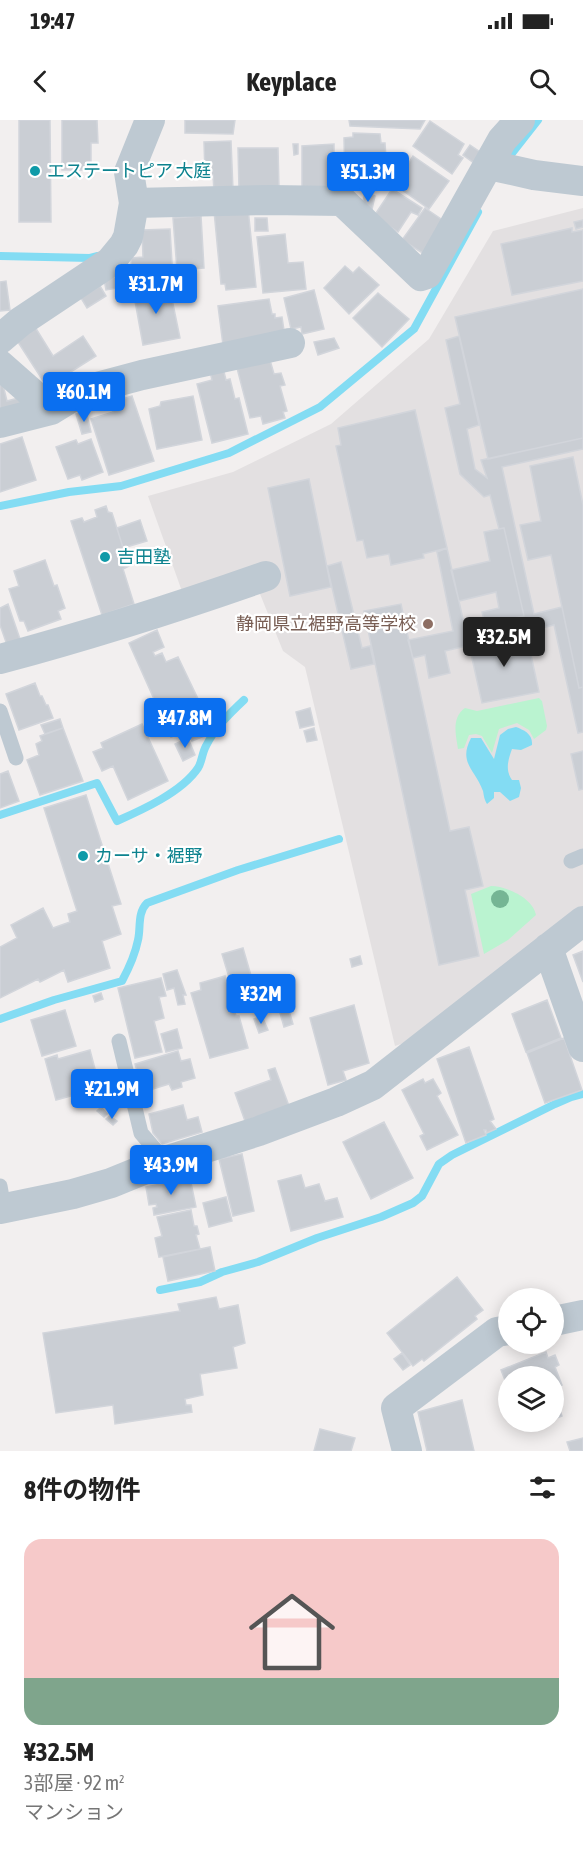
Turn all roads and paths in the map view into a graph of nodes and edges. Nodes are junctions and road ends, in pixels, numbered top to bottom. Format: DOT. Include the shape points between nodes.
graph roads {
  1 [pos="150,120"];
  2 [pos="520,120"];
  3 [pos="489,165"];
  4 [pos="583,181"];
  5 [pos="134,203"];
  6 [pos="0,339"];
  7 [pos="290,343"];
  8 [pos="0,365"];
  9 [pos="51,410"];
  10 [pos="0,423"];
  11 [pos="266,576"];
  12 [pos="0,658"];
  13 [pos="0,711"];
  14 [pos="16,758"];
  15 [pos="583,921"];
  16 [pos="548,948"];
  17 [pos="119,1041"];
  18 [pos="583,1047"];
  19 [pos="165,1161"];
  20 [pos="1,1201"];
  21 [pos="583,1315"];
  22 [pos="564,1318"];
  23 [pos="498,1332"];
  24 [pos="407,1451"];
  1 -- 5 [label="street" via="129,172"];
  2 -- 3 [label="street" via="502,140"];
  3 -- 4 [label="street"];
  3 -- 5 [label="street" via="427,274 421,276 342,201"];
  5 -- 6 [label="street" via="128,237 110,262"];
  7 -- 9 [label="street" via="82,391"];
  8 -- 9 [label="street"];
  9 -- 10 [label="street"];
  11 -- 12 [label="street" via="76,639"];
  13 -- 14 [label="lane"];
  15 -- 16 [label="street"];
  16 -- 18 [label="street"];
  16 -- 19 [label="street" via="373,1084 259,1131"];
  17 -- 19 [label="lane" via="141,1132"];
  19 -- 20 [label="street" via="111,1184 73,1194"];
  21 -- 22 [label="street"];
  23 -- 24 [label="street" via="396,1408"];
}
